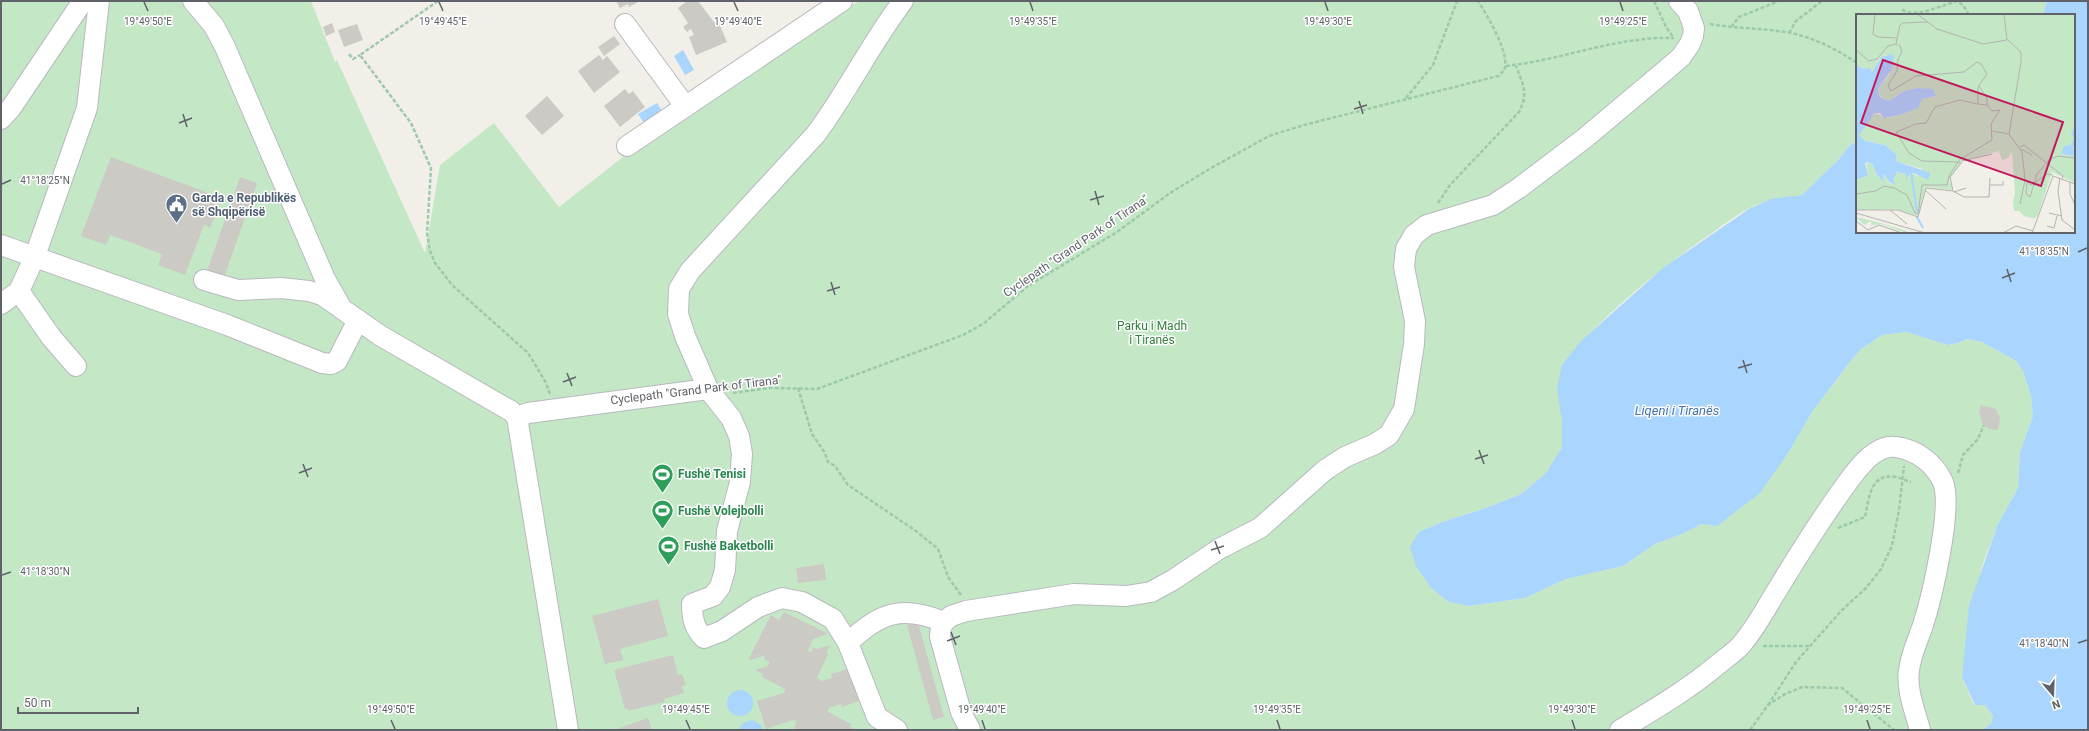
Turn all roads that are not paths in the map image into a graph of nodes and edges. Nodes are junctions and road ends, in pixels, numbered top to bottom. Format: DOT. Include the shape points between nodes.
graph roads {
  1 [pos="83,1"];
  2 [pos="99,1"];
  3 [pos="193,1"];
  4 [pos="842,1"];
  5 [pos="903,1"];
  6 [pos="1679,1"];
  7 [pos="625,24"];
  8 [pos="685,106"];
  9 [pos="1,119"];
  10 [pos="627,146"];
  11 [pos="1,245"];
  12 [pos="35,256"];
  13 [pos="204,280"];
  14 [pos="19,291"];
  15 [pos="1,304"];
  16 [pos="350,315"];
  17 [pos="76,366"];
  18 [pos="711,392"];
  19 [pos="514,414"];
  20 [pos="944,622"];
  21 [pos="848,642"];
  22 [pos="568,730"];
  23 [pos="897,730"];
  24 [pos="970,730"];
  25 [pos="1620,730"];
  26 [pos="1920,730"];
  1 -- 9 [label="street"];
  2 -- 12 [label="street" via="87,108"];
  3 -- 16 [label="street" via="214,26 325,279"];
  4 -- 8 [label="street"];
  5 -- 18 [label="street" via="882,29 833,111 816,134 707,251 679,289 678,314 685,336"];
  6 -- 20 [label="street" via="1688,11 1693,28 1690,44 1666,70 1585,138 1519,188 1493,204 1427,225 1414,235 1406,249 1404,267 1415,321 1414,344 1404,409 1389,435 1344,457 1325,470 1260,528 1219,548 1151,592 1126,596 1074,594 981,608 951,616"];
  7 -- 8 [label="street"];
  8 -- 10 [label="street"];
  11 -- 12 [label="street"];
  12 -- 14 [label="street"];
  12 -- 16 [label="street" via="227,325 322,363 330,364 337,361 342,354"];
  13 -- 16 [label="street" via="238,290 281,288 310,291 322,295"];
  14 -- 15 [label="street"];
  14 -- 17 [label="street" via="51,337"];
  16 -- 19 [label="street"];
  18 -- 19 [label="street"];
  18 -- 21 [label="street" via="731,418 739,436 742,470 737,500 727,532 726,570 720,587 713,596 692,604 692,618 697,631 704,638 734,624 758,607 782,598 802,602 833,619"];
  19 -- 22 [label="street"];
  20 -- 21 [label="street" via="927,616 897,612 873,623"];
  20 -- 24 [label="street" via="940,638 961,712"];
  21 -- 23 [label="street" via="878,717"];
  25 -- 26 [label="street" via="1672,700 1740,646 1811,536 1864,461 1877,451 1892,446 1907,448 1922,456 1943,483 1945,494 1940,555 1933,590 1908,672 1910,694"];
}
